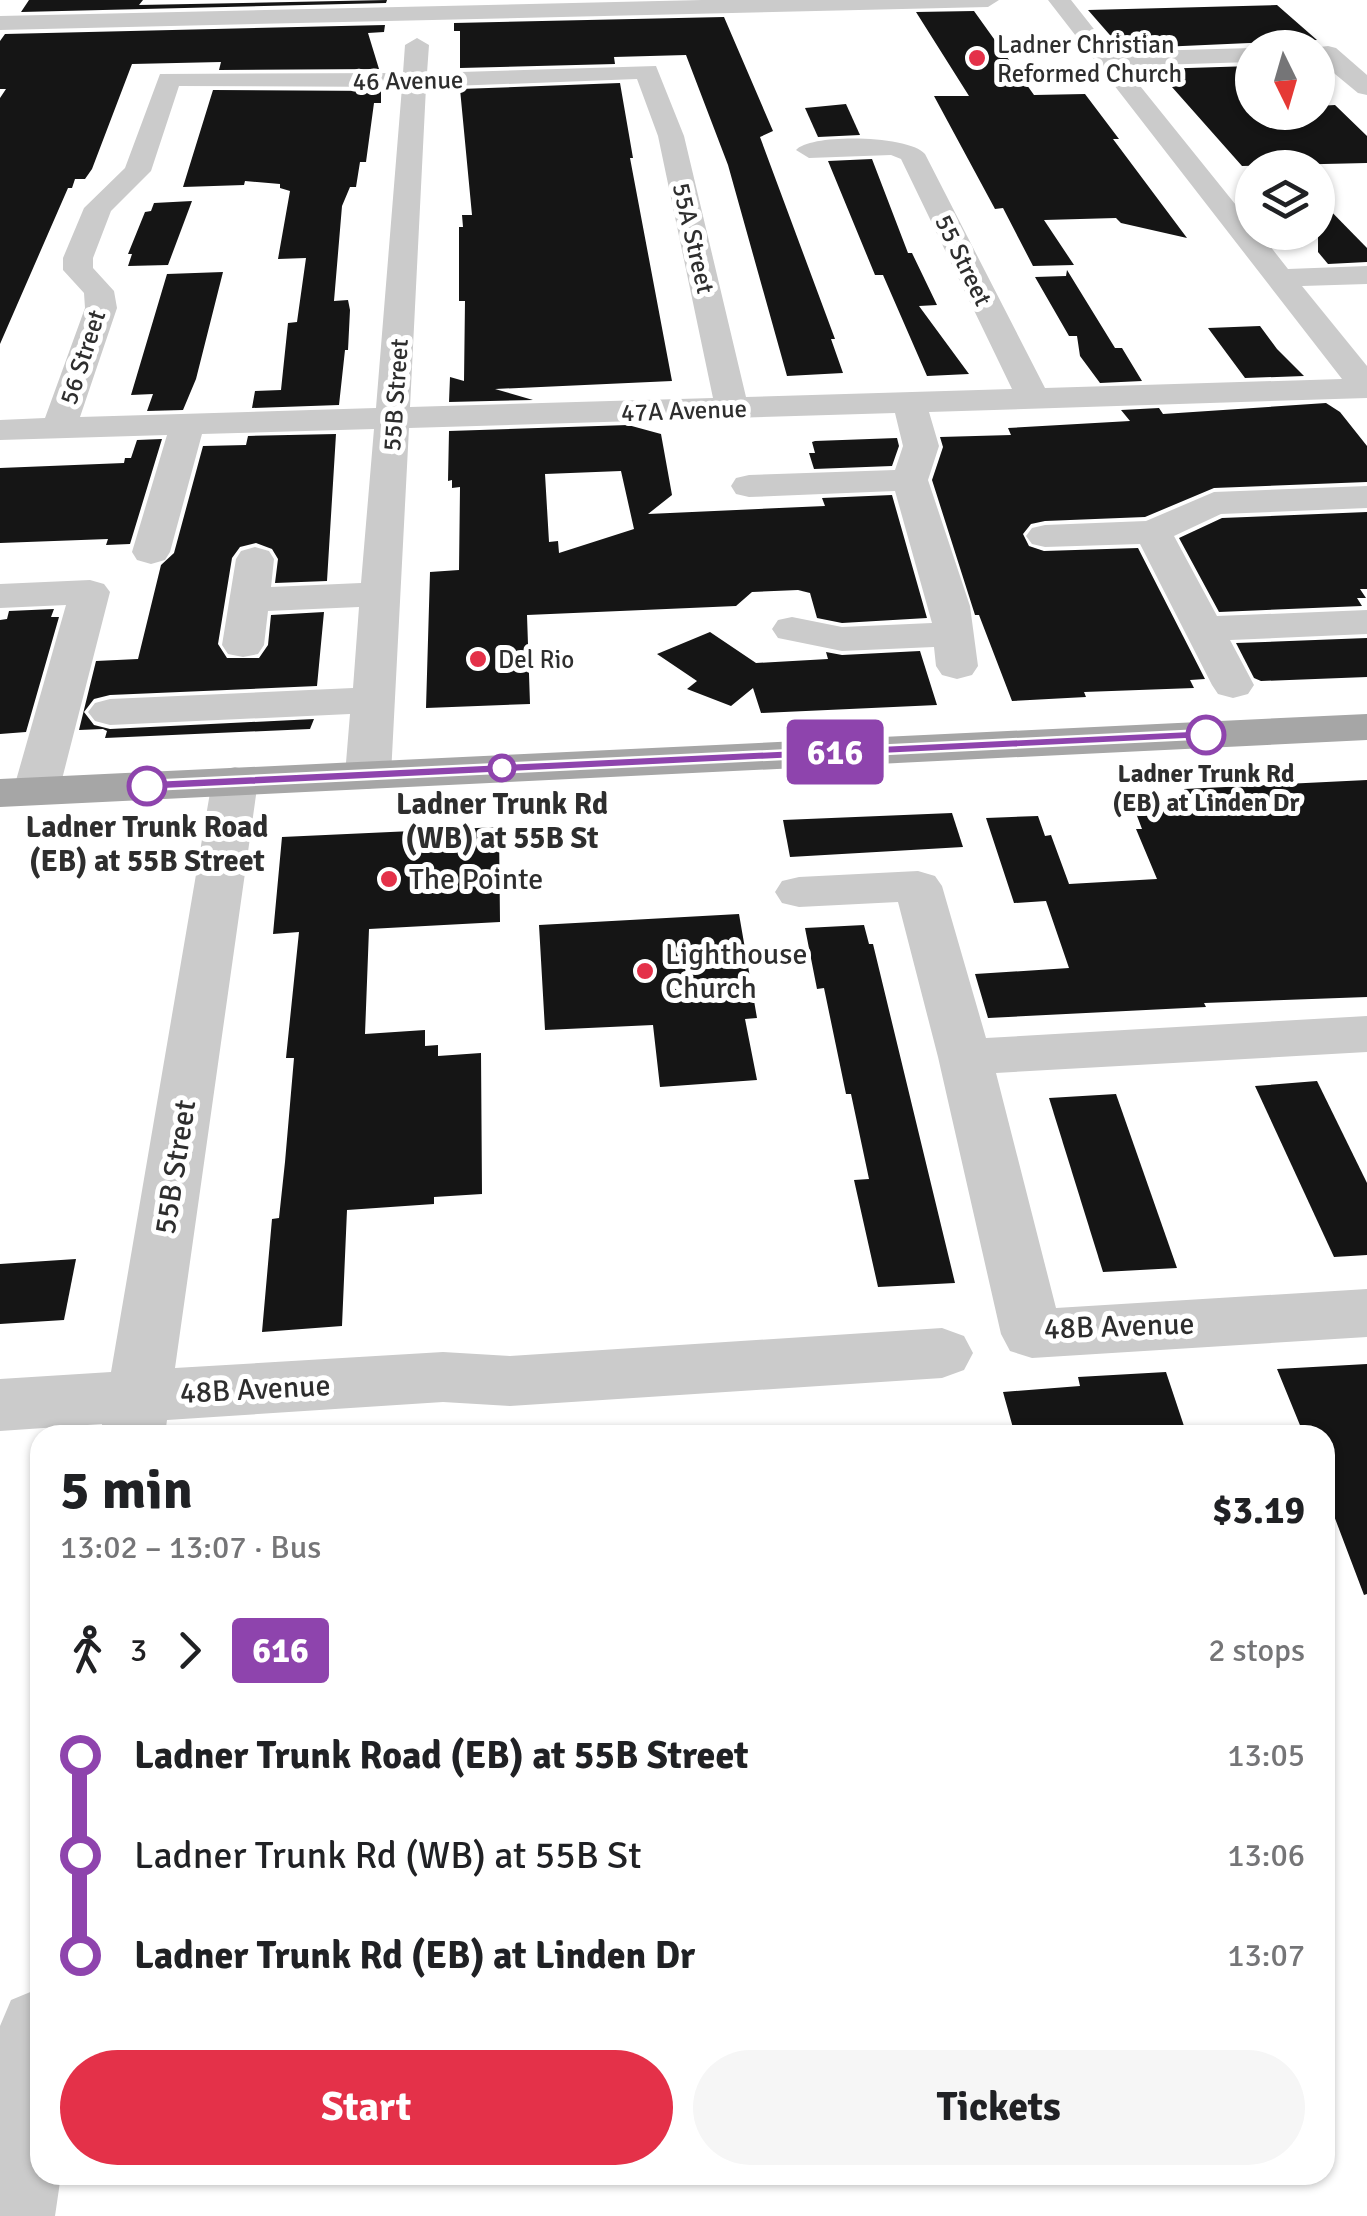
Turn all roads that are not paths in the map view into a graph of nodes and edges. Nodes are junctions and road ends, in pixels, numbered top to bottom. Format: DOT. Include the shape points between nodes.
graph roads {
  1 [pos="988,0"];
  2 [pos="1059,0"];
  3 [pos="846,2"];
  4 [pos="173,10"];
  5 [pos="420,14"];
  6 [pos="0,23"];
  7 [pos="1235,55"];
  8 [pos="1107,59"];
  9 [pos="1335,63"];
  10 [pos="647,71"];
  11 [pos="169,79"];
  12 [pos="414,81"];
  13 [pos="1367,88"];
  14 [pos="809,150"];
  15 [pos="1367,275"];
  16 [pos="1282,278"];
  17 [pos="1367,388"];
  18 [pos="1033,398"];
  19 [pos="909,402"];
  20 [pos="732,408"];
  21 [pos="394,420"];
  22 [pos="188,425"];
  23 [pos="59,428"];
  24 [pos="0,430"];
  25 [pos="910,480"];
  26 [pos="750,486"];
  27 [pos="1367,497"];
  28 [pos="1152,532"];
  29 [pos="1045,536"];
  30 [pos="151,552"];
  31 [pos="255,558"];
  32 [pos="0,560"];
  33 [pos="90,592"];
  34 [pos="380,594"];
  35 [pos="0,596"];
  36 [pos="248,600"];
  37 [pos="1367,622"];
  38 [pos="792,629"];
  39 [pos="1203,629"];
  40 [pos="243,645"];
  41 [pos="1233,685"];
  42 [pos="373,700"];
  43 [pos="110,712"];
  44 [pos="1367,727"];
  45 [pos="368,775"];
  46 [pos="235,781"];
  47 [pos="18,792"];
  48 [pos="799,892"];
  49 [pos="1367,1034"];
  50 [pos="965,1057"];
  51 [pos="1367,1313"];
  52 [pos="942,1353"];
  53 [pos="0,1405"];
  54 [pos="136,1415"];
  55 [pos="30,2093"];
  56 [pos="11,2216"];
  1 -- 3 [label="street"];
  2 -- 8 [label="street"];
  3 -- 5 [label="street"];
  4 -- 5 [label="street"];
  4 -- 6 [label="street"];
  5 -- 12 [label="street, 55B Street"];
  7 -- 8 [label="street"];
  8 -- 16 [label="street"];
  9 -- 13 [label="street"];
  10 -- 12 [label="street, 46 Avenue"];
  10 -- 20 [label="street, 55A Street" via="671,136"];
  11 -- 12 [label="street, 46 Avenue"];
  11 -- 23 [label="street, 56 Street" via="136,171 98,208 78,258 78,270 98,292 101,308"];
  12 -- 21 [label="street, 55B Street"];
  14 -- 18 [label="street, 55 Street" via="897,140 912,154"];
  15 -- 16 [label="street"];
  16 -- 17 [label="street"];
  17 -- 18 [label="street, 47A Avenue"];
  18 -- 19 [label="street, 47A Avenue"];
  19 -- 20 [label="street, 47A Avenue"];
  19 -- 25 [label="street" via="921,446"];
  20 -- 21 [label="street, 47A Avenue"];
  21 -- 22 [label="street, 47A Avenue"];
  21 -- 34 [label="street, 55B Street"];
  22 -- 23 [label="street, 47A Avenue"];
  22 -- 30 [label="street"];
  23 -- 24 [label="street, 47A Avenue"];
  25 -- 26 [label="street"];
  25 -- 38 [label="street" via="950,606 955,650"];
  27 -- 28 [label="street" via="1214,503"];
  28 -- 29 [label="street"];
  28 -- 39 [label="street"];
  31 -- 36 [label="street"];
  32 -- 33 [label="street" via="94,556 100,564"];
  33 -- 35 [label="street"];
  33 -- 47 [label="street"];
  34 -- 36 [label="street"];
  34 -- 42 [label="street, 55B Street"];
  36 -- 40 [label="street"];
  37 -- 39 [label="street"];
  39 -- 41 [label="street"];
  42 -- 43 [label="street"];
  42 -- 45 [label="street, 55B Street"];
  44 -- 45 [label="main road"];
  45 -- 46 [label="main road"];
  46 -- 47 [label="main road"];
  46 -- 54 [label="street, 55B Street"];
  48 -- 50 [label="street, 48B Avenue" via="918,886"];
  49 -- 50 [label="street"];
  50 -- 51 [label="street, 48B Avenue" via="1032,1334"];
  52 -- 54 [label="street, 48B Avenue" via="510,1382 443,1377"];
  53 -- 54 [label="street, 48B Avenue"];
  55 -- 56 [label="street"];
}
